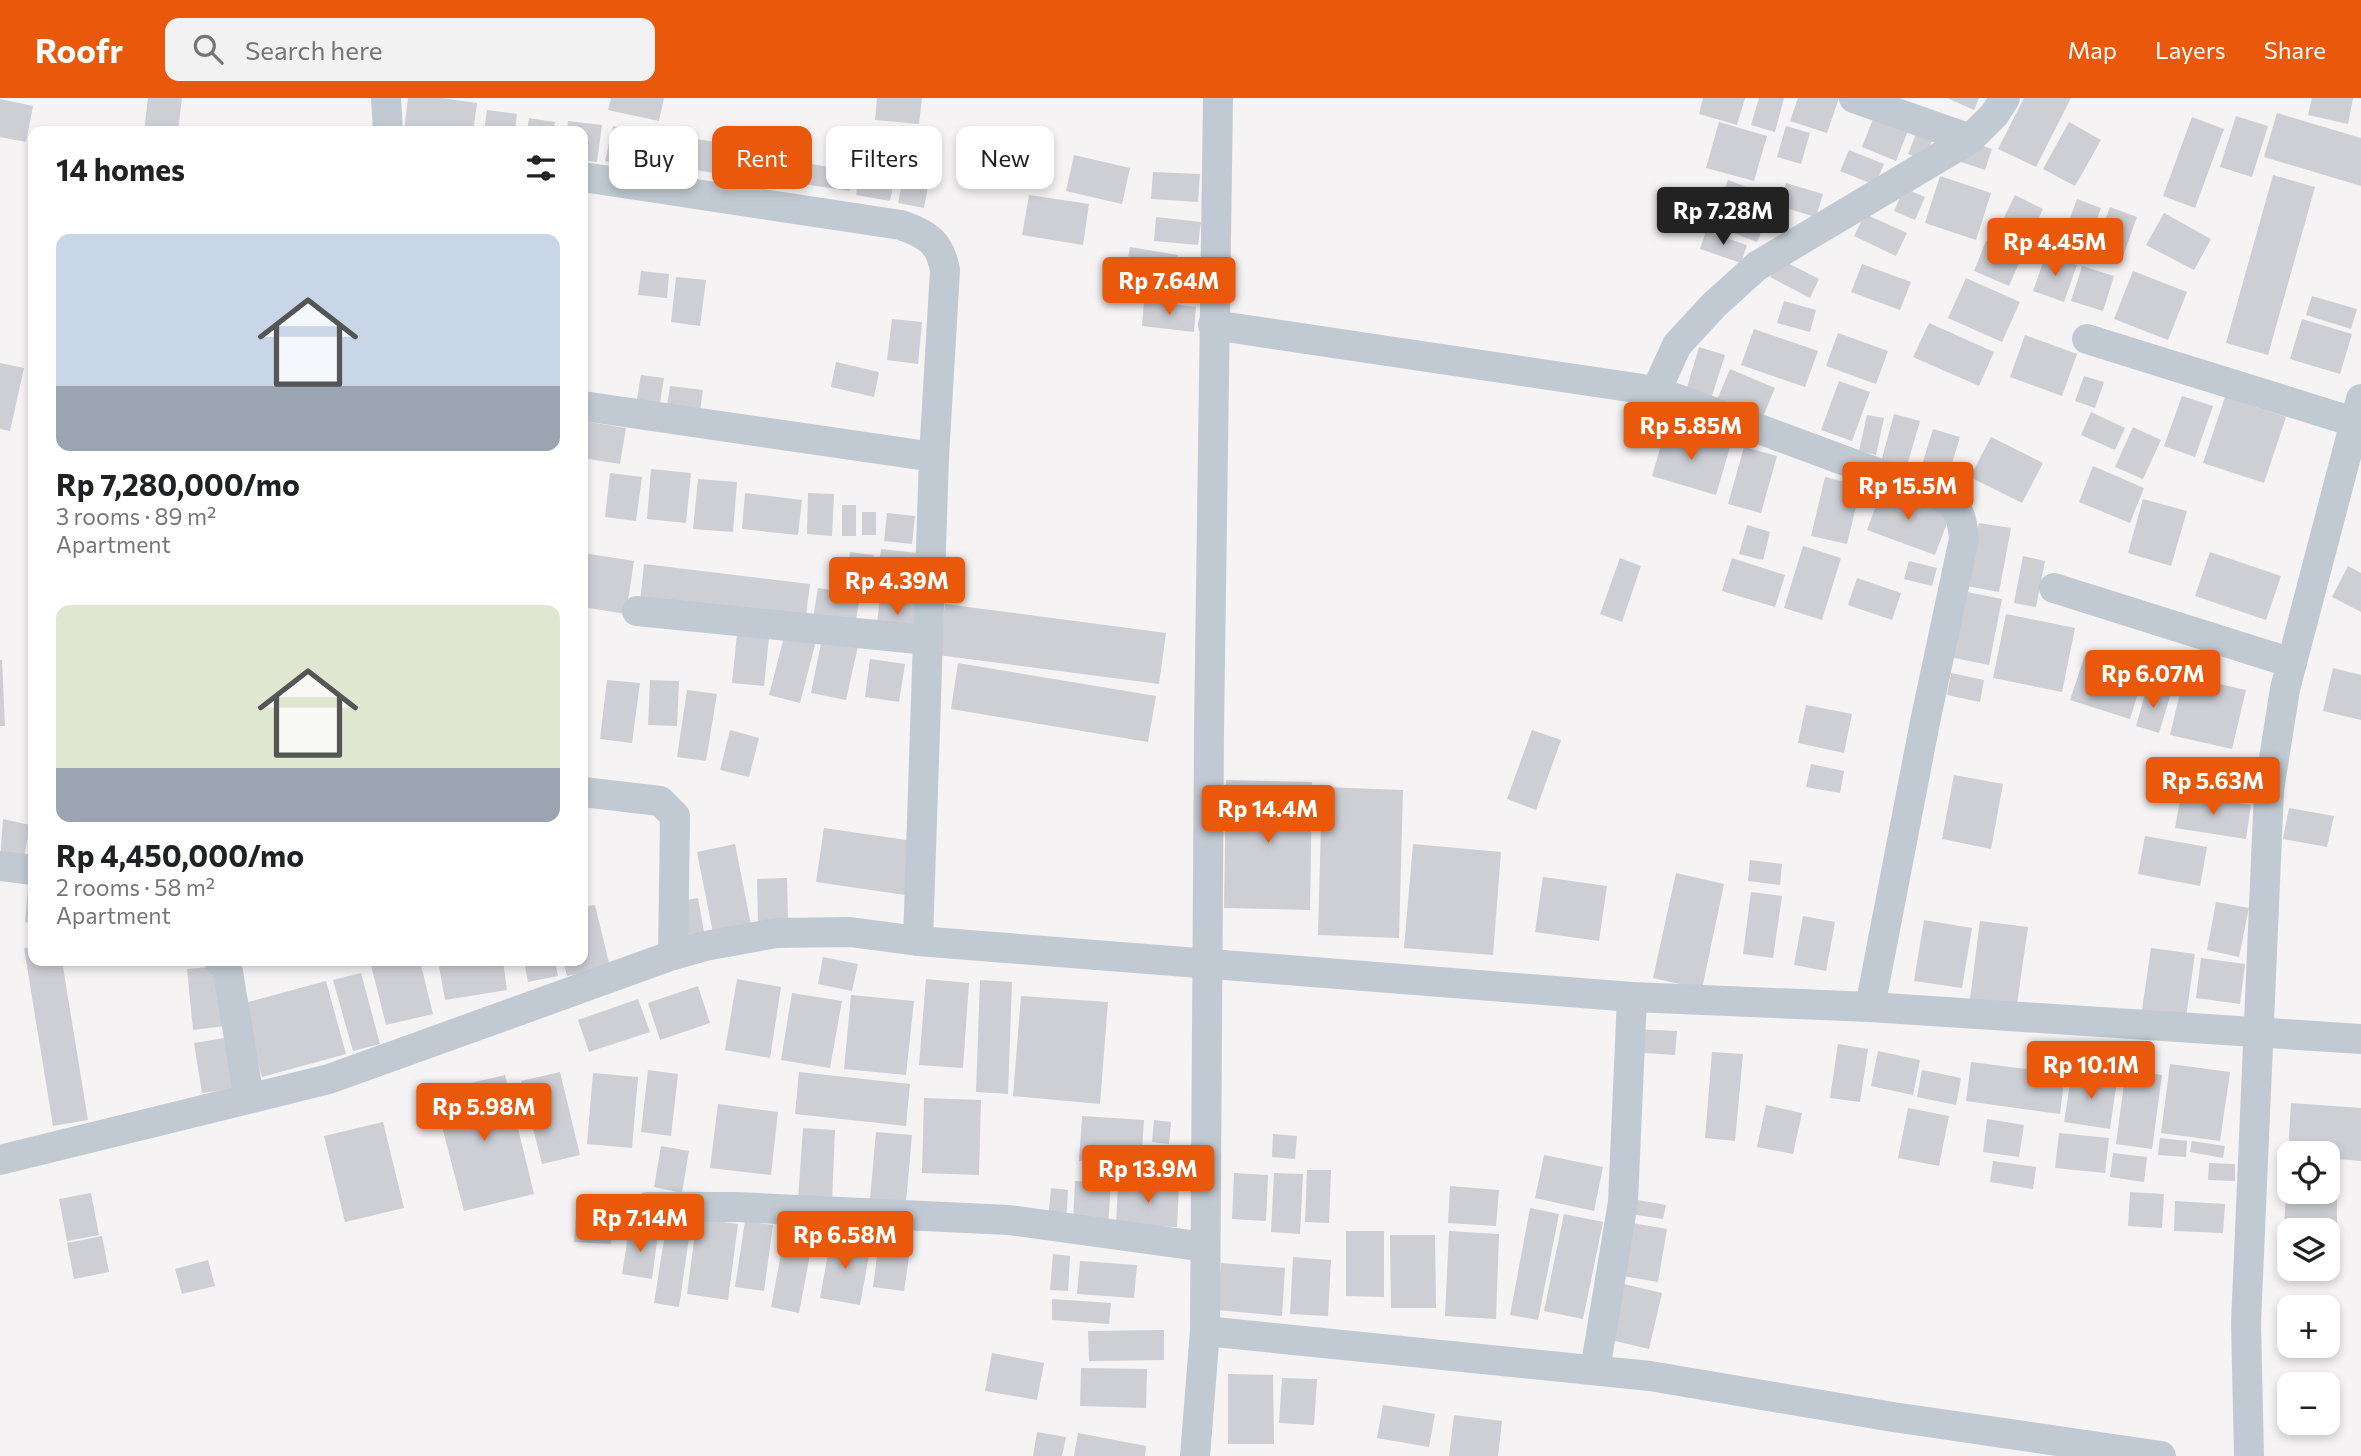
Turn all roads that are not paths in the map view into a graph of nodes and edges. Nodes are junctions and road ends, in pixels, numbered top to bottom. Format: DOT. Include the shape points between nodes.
graph roads {
  1 [pos="386,98"];
  2 [pos="1219,98"];
  3 [pos="1854,98"];
  4 [pos="2005,98"];
  5 [pos="388,126"];
  6 [pos="1970,139"];
  7 [pos="588,178"];
  8 [pos="1213,325"];
  9 [pos="2087,339"];
  10 [pos="1656,391"];
  11 [pos="588,407"];
  12 [pos="2358,410"];
  13 [pos="934,457"];
  14 [pos="2054,588"];
  15 [pos="637,611"];
  16 [pos="927,640"];
  17 [pos="2292,663"];
  18 [pos="588,793"];
  19 [pos="0,866"];
  20 [pos="28,869"];
  21 [pos="918,941"];
  22 [pos="673,955"];
  23 [pos="1207,962"];
  24 [pos="225,966"];
  25 [pos="1632,997"];
  26 [pos="1870,1007"];
  27 [pos="2261,1032"];
  28 [pos="2361,1039"];
  29 [pos="249,1098"];
  30 [pos="0,1160"];
  31 [pos="648,1207"];
  32 [pos="1205,1247"];
  33 [pos="1205,1331"];
  34 [pos="1595,1370"];
  35 [pos="1195,1456"];
  36 [pos="2161,1456"];
  37 [pos="2249,1456"];
  1 -- 5 [label="street"];
  2 -- 8 [label="street"];
  3 -- 6 [label="street"];
  4 -- 6 [label="street"];
  6 -- 10 [label="street" via="1758,266 1677,345"];
  7 -- 13 [label="street" via="901,225 934,240 945,270"];
  8 -- 10 [label="street"];
  8 -- 23 [label="street"];
  9 -- 12 [label="street"];
  10 -- 26 [label="street" via="1940,496 1955,505 1963,522 1964,540"];
  11 -- 13 [label="street"];
  12 -- 17 [label="street"];
  13 -- 16 [label="street"];
  14 -- 17 [label="street"];
  15 -- 16 [label="street"];
  16 -- 21 [label="street"];
  17 -- 27 [label="street" via="2269,790"];
  18 -- 22 [label="street" via="660,801 675,817"];
  19 -- 20 [label="street"];
  21 -- 22 [label="street" via="850,932 776,933"];
  21 -- 23 [label="street"];
  22 -- 29 [label="street" via="330,1079"];
  23 -- 25 [label="street"];
  23 -- 32 [label="street"];
  24 -- 29 [label="street"];
  25 -- 26 [label="street"];
  25 -- 34 [label="street" via="1623,1202"];
  26 -- 27 [label="street"];
  27 -- 28 [label="street"];
  27 -- 37 [label="street" via="2246,1323"];
  29 -- 30 [label="street"];
  31 -- 32 [label="street" via="1009,1220"];
  32 -- 33 [label="street"];
  33 -- 34 [label="street"];
  33 -- 35 [label="street"];
  34 -- 36 [label="street"];
}
